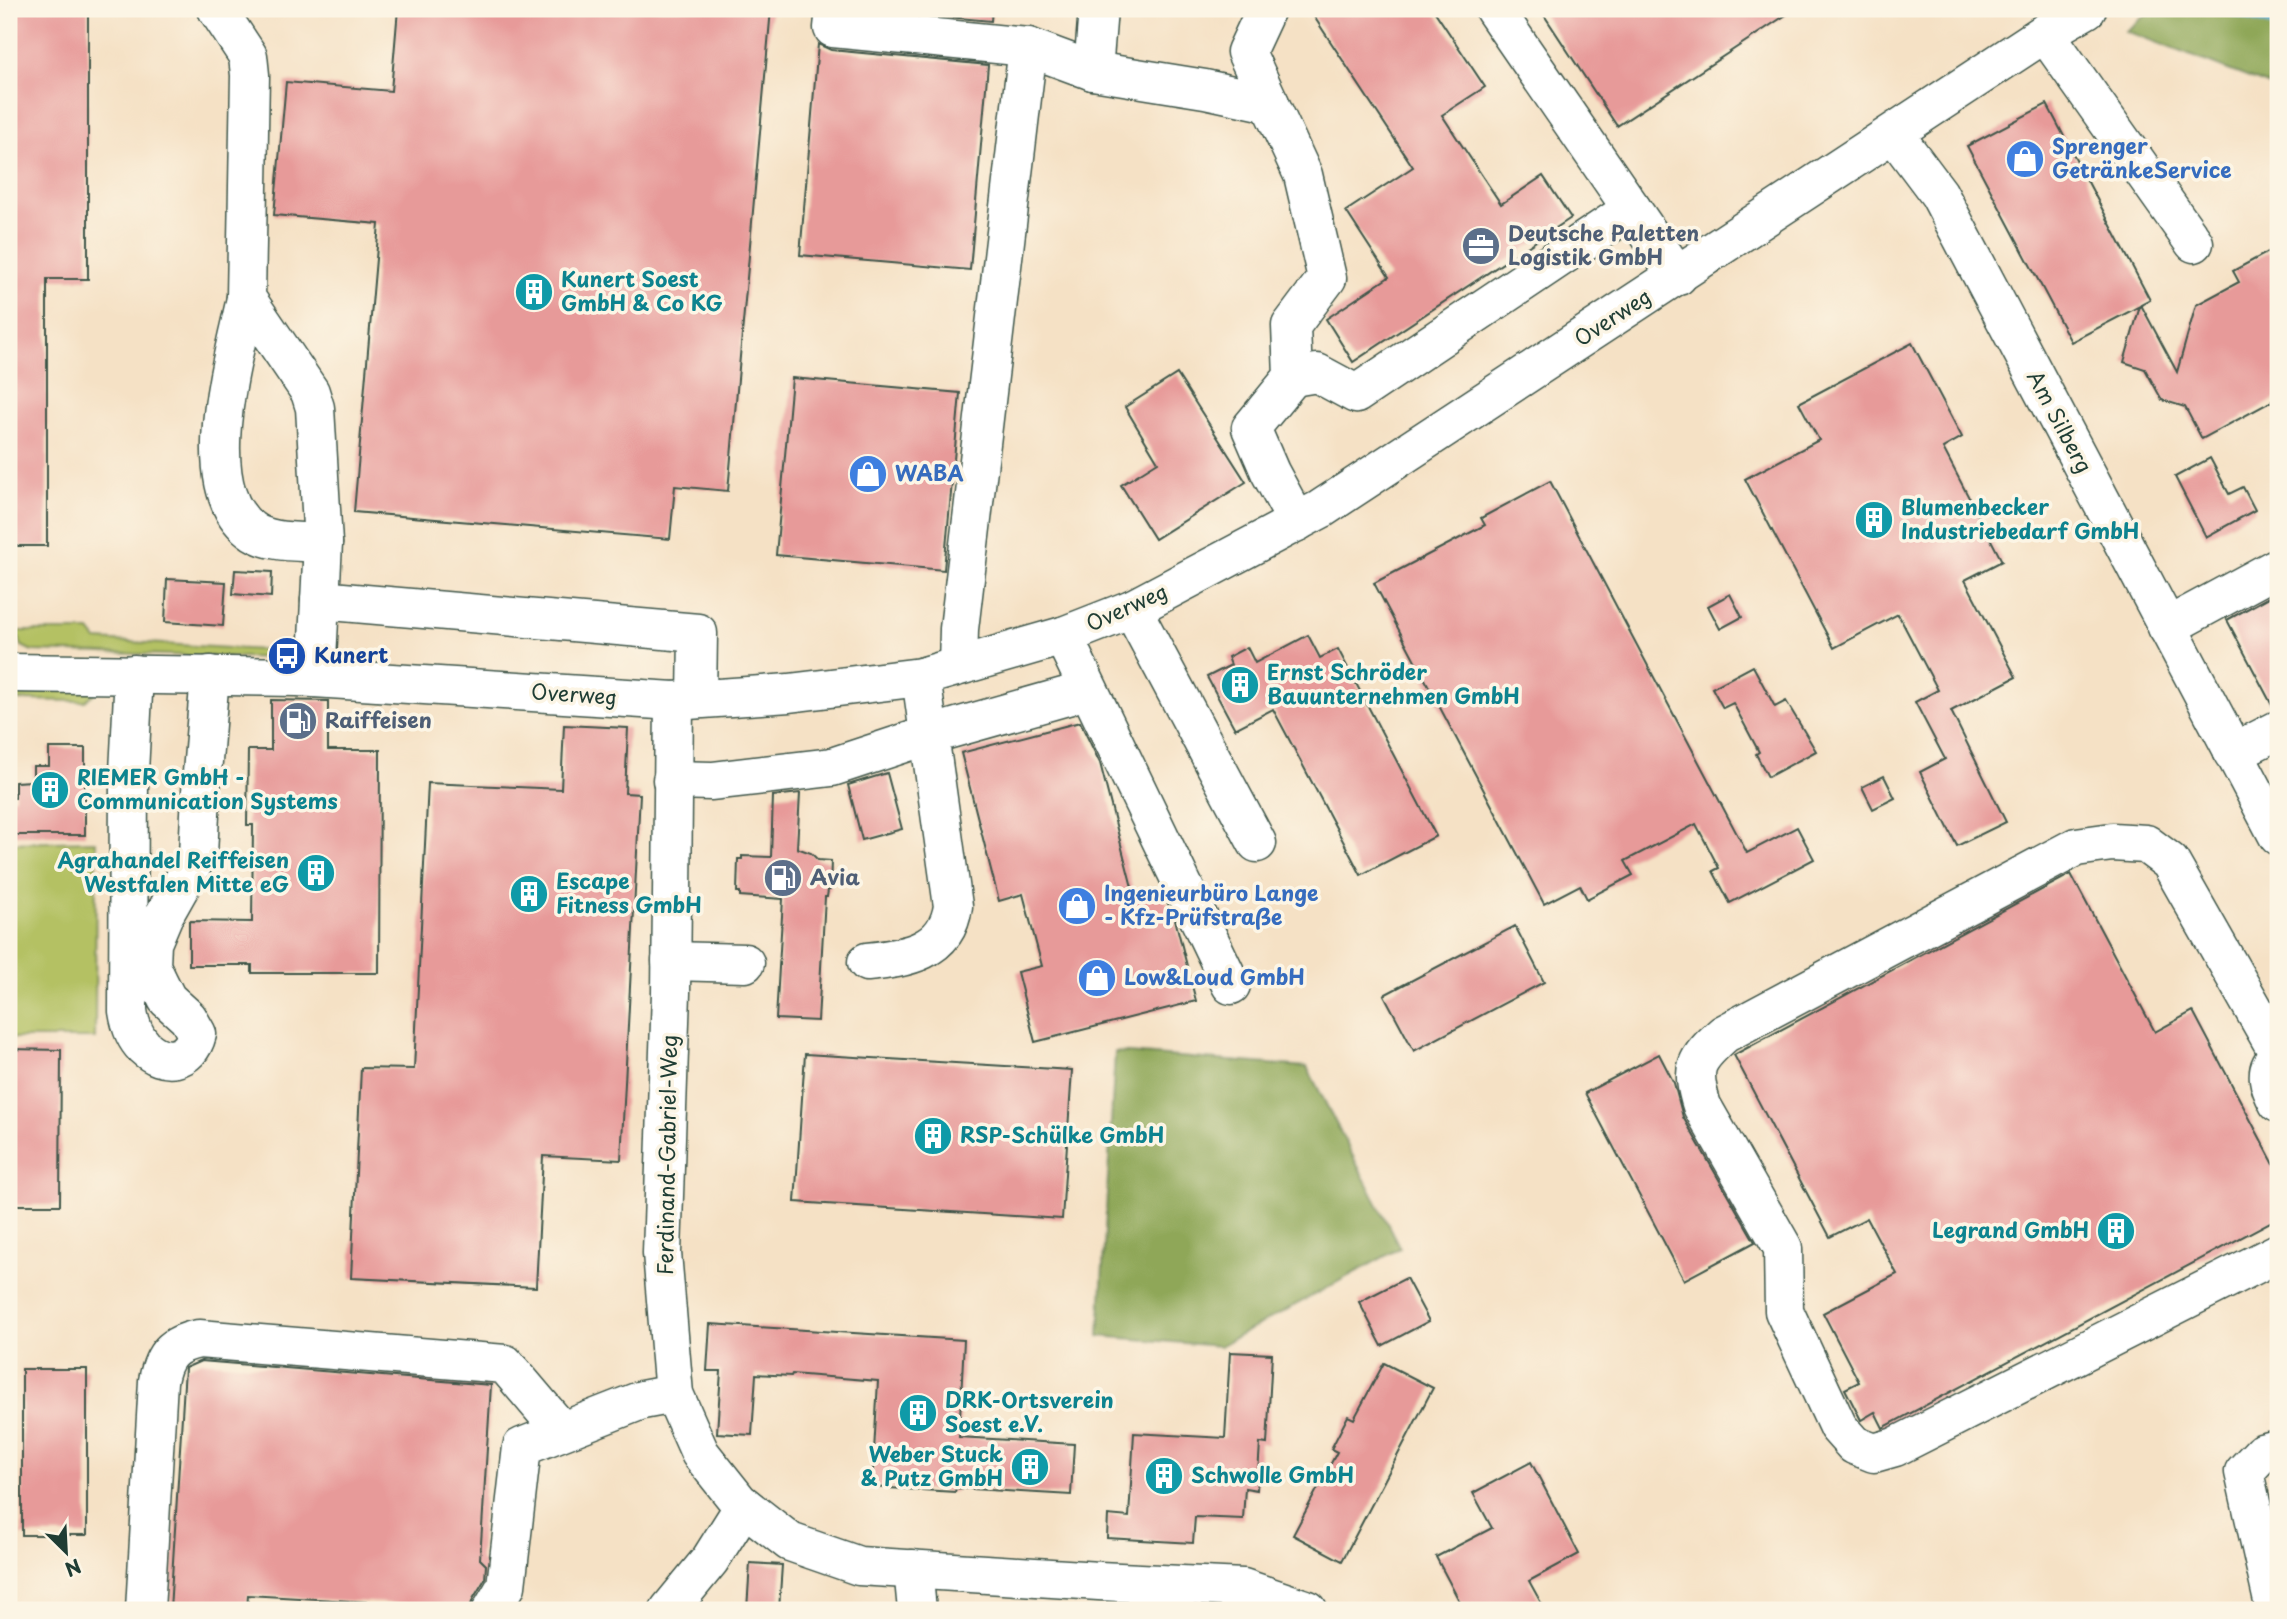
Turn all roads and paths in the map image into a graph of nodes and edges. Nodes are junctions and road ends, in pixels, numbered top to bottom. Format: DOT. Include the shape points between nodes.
graph roads {
  1 [pos="216,9"];
  2 [pos="835,9"];
  3 [pos="1098,9"];
  4 [pos="1494,9"];
  5 [pos="2087,9"];
  6 [pos="1262,11"];
  7 [pos="2045,33"];
  8 [pos="1028,47"];
  9 [pos="1093,72"];
  10 [pos="1269,103"];
  11 [pos="1894,134"];
  12 [pos="1632,209"];
  13 [pos="2194,243"];
  14 [pos="1678,275"];
  15 [pos="246,298"];
  16 [pos="1293,377"];
  17 [pos="1297,522"];
  18 [pos="323,543"];
  19 [pos="2278,567"];
  20 [pos="320,600"];
  21 [pos="1132,609"];
  22 [pos="2167,627"];
  23 [pos="1063,636"];
  24 [pos="958,666"];
  25 [pos="9,673"];
  26 [pos="134,674"];
  27 [pos="210,676"];
  28 [pos="921,677"];
  29 [pos="316,678"];
  30 [pos="1087,688"];
  31 [pos="685,700"];
  32 [pos="2278,730"];
  33 [pos="929,734"];
  34 [pos="2233,753"];
  35 [pos="672,780"];
  36 [pos="2278,836"];
  37 [pos="1257,843"];
  38 [pos="671,961"];
  39 [pos="867,962"];
  40 [pos="745,963"];
  41 [pos="1231,985"];
  42 [pos="2278,1054"];
  43 [pos="2278,1103"];
  44 [pos="2278,1253"];
  45 [pos="674,1394"];
  46 [pos="561,1430"];
  47 [pos="2278,1449"];
  48 [pos="744,1506"];
  49 [pos="913,1569"];
  50 [pos="145,1610"];
  51 [pos="492,1610"];
  52 [pos="669,1610"];
  53 [pos="917,1610"];
  54 [pos="1308,1610"];
  55 [pos="2275,1610"];
  1 -- 15 [label="street" via="248,56 250,75"];
  2 -- 8 [label="street" via="833,28"];
  3 -- 9 [label="street"];
  4 -- 12 [label="street"];
  5 -- 7 [label="street, Overweg"];
  6 -- 10 [label="street" via="1246,52"];
  7 -- 11 [label="street, Overweg"];
  7 -- 13 [label="street"];
  8 -- 9 [label="street"];
  8 -- 24 [label="street"];
  9 -- 10 [label="street"];
  10 -- 16 [label="street" via="1303,175 1327,278 1291,326"];
  11 -- 14 [label="street, Overweg"];
  11 -- 22 [label="street, Am Silberg" via="1939,194"];
  12 -- 14 [label="street"];
  12 -- 16 [label="street" via="1356,394 1317,373"];
  14 -- 17 [label="street, Overweg"];
  15 -- 18 [label="street" via="310,392 315,408"];
  15 -- 18 [label="street" via="221,414 227,495 250,529 266,537"];
  16 -- 17 [label="street" via="1251,428"];
  17 -- 21 [label="street, Overweg"];
  18 -- 20 [label="street"];
  19 -- 22 [label="street"];
  20 -- 29 [label="street"];
  20 -- 31 [label="street, Ferdinand-Gabriel-Weg" via="698,633"];
  21 -- 23 [label="street, Overweg"];
  21 -- 37 [label="street"];
  22 -- 34 [label="street, Am Silberg"];
  23 -- 24 [label="street, Overweg"];
  23 -- 30 [label="street"];
  24 -- 28 [label="street, Overweg"];
  25 -- 26 [label="street, Overweg"];
  26 -- 27 [label="street, Overweg"];
  26 -- 27 [label="street" via="128,1011 135,1035 145,1048 166,1059 189,1052 197,1034 188,1018 167,999 151,966 152,943 163,917 198,855"];
  27 -- 29 [label="street, Overweg"];
  28 -- 31 [label="street, Overweg"];
  28 -- 33 [label="street"];
  29 -- 31 [label="street, Overweg"];
  30 -- 33 [label="street"];
  30 -- 41 [label="street"];
  31 -- 35 [label="street, Ferdinand-Gabriel-Weg"];
  32 -- 34 [label="street"];
  33 -- 35 [label="street" via="832,767 712,781"];
  33 -- 39 [label="street" via="953,906 951,922 940,938 922,951"];
  34 -- 36 [label="street, Am Silberg"];
  35 -- 38 [label="street, Ferdinand-Gabriel-Weg"];
  38 -- 40 [label="street"];
  38 -- 45 [label="street, Ferdinand-Gabriel-Weg" via="662,1253"];
  42 -- 43 [label="street" via="2269,1070 2269,1084"];
  42 -- 44 [label="street" via="2170,862 2146,844 2112,842 2076,847 1724,1034 1701,1054 1694,1080 1702,1106 1783,1248 1784,1311 1838,1427 1854,1445 1874,1453 1895,1447"];
  45 -- 46 [label="street" via="642,1400"];
  45 -- 48 [label="street, Ferdinand-Gabriel-Weg" via="700,1453"];
  46 -- 50 [label="street" via="505,1364 199,1339 185,1342 170,1351 158,1381"];
  46 -- 51 [label="street" via="522,1447 506,1586"];
  47 -- 55 [label="street" via="2262,1453 2244,1472"];
  48 -- 49 [label="street, Ferdinand-Gabriel-Weg" via="790,1542 859,1566"];
  48 -- 52 [label="street" via="710,1560"];
  49 -- 53 [label="street"];
  49 -- 54 [label="street, Ferdinand-Gabriel-Weg" via="1243,1588"];
}
